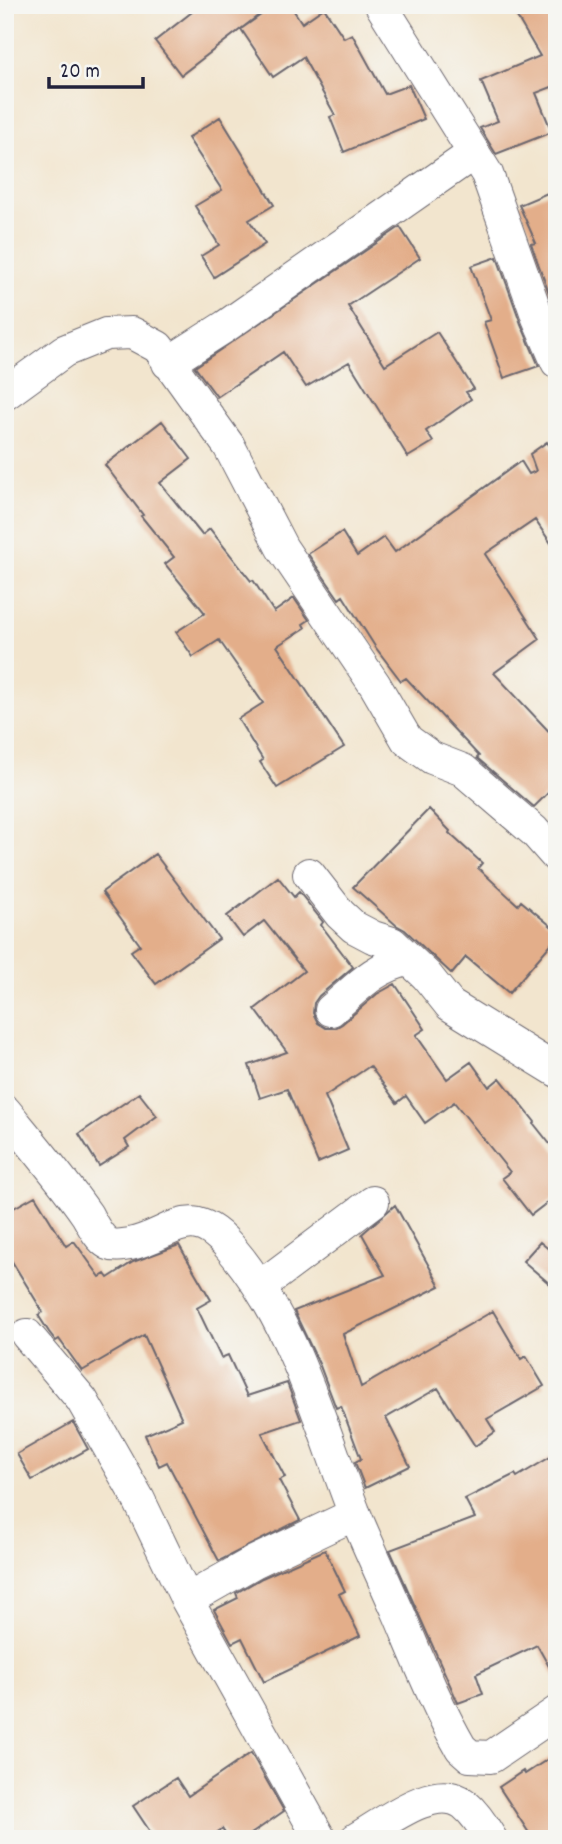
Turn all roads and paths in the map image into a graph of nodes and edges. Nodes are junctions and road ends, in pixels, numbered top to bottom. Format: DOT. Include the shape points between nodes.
graph roads {
  1 [pos="381,5"];
  2 [pos="474,153"];
  3 [pos="557,362"];
  4 [pos="169,363"];
  5 [pos="5,394"];
  6 [pos="557,858"];
  7 [pos="309,874"];
  8 [pos="407,960"];
  9 [pos="331,1010"];
  10 [pos="557,1071"];
  11 [pos="5,1111"];
  12 [pos="373,1202"];
  13 [pos="261,1286"];
  14 [pos="27,1335"];
  15 [pos="355,1514"];
  16 [pos="187,1600"];
  17 [pos="557,1712"];
  18 [pos="320,1839"];
  19 [pos="356,1839"];
  20 [pos="491,1839"];
  1 -- 2 [label="street"];
  2 -- 3 [label="street" via="487,174"];
  2 -- 4 [label="street"];
  4 -- 5 [label="street" via="158,347 132,333 106,334 64,351"];
  4 -- 6 [label="street" via="229,446 282,548 407,740 432,758 463,770 534,831"];
  7 -- 8 [label="street" via="354,928 392,943"];
  8 -- 9 [label="street" via="374,972"];
  8 -- 10 [label="street" via="450,1005"];
  11 -- 13 [label="street" via="109,1244 140,1242 166,1229 198,1224 219,1236"];
  12 -- 13 [label="street"];
  13 -- 15 [label="street" via="316,1404"];
  14 -- 16 [label="street" via="82,1400 139,1500"];
  15 -- 16 [label="street"];
  15 -- 17 [label="street" via="461,1748 470,1756 491,1757"];
  16 -- 18 [label="street"];
  19 -- 20 [label="street" via="416,1802 445,1796 463,1804"];
}
